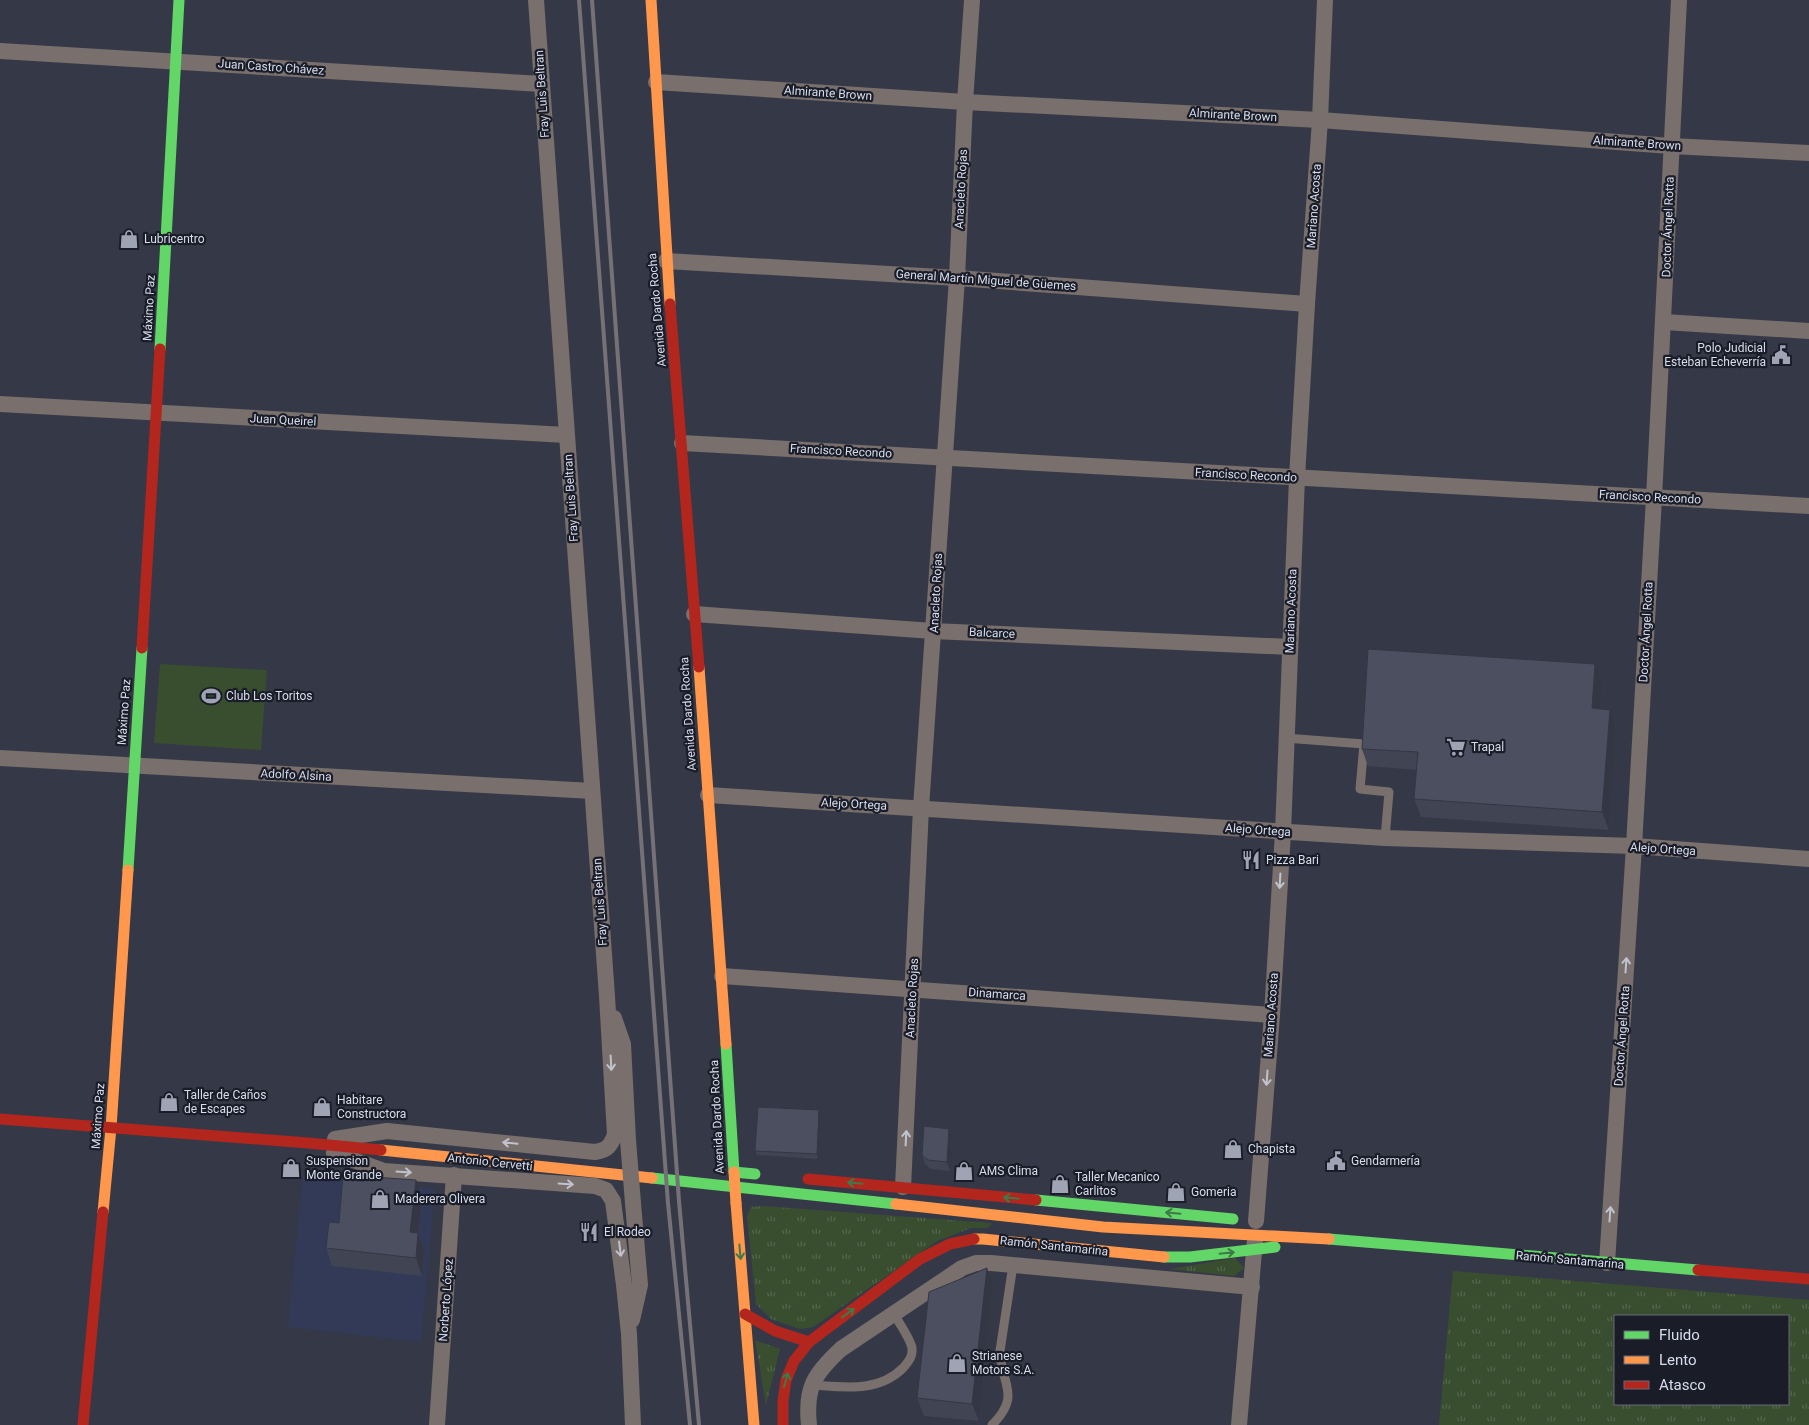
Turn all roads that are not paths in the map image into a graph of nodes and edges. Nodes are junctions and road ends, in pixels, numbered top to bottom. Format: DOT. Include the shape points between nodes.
graph roads {
  1 [pos="179,0"];
  2 [pos="536,0"];
  3 [pos="651,0"];
  4 [pos="972,0"];
  5 [pos="1325,0"];
  6 [pos="1679,0"];
  7 [pos="0,51"];
  8 [pos="175,61"];
  9 [pos="656,82"];
  10 [pos="542,84"];
  11 [pos="965,102"];
  12 [pos="1320,120"];
  13 [pos="1671,146"];
  14 [pos="1809,153"];
  15 [pos="666,261"];
  16 [pos="957,278"];
  17 [pos="1307,304"];
  18 [pos="1664,322"];
  19 [pos="1809,331"];
  20 [pos="0,404"];
  21 [pos="157,413"];
  22 [pos="566,436"];
  23 [pos="682,443"];
  24 [pos="944,457"];
  25 [pos="1297,478"];
  26 [pos="1654,498"];
  27 [pos="1809,506"];
  28 [pos="694,614"];
  29 [pos="934,631"];
  30 [pos="1290,647"];
  31 [pos="1285,738"];
  32 [pos="0,758"];
  33 [pos="134,766"];
  34 [pos="592,791"];
  35 [pos="708,796"];
  36 [pos="920,808"];
  37 [pos="1282,832"];
  38 [pos="1385,838"];
  39 [pos="1634,846"];
  40 [pos="1809,859"];
  41 [pos="722,976"];
  42 [pos="912,988"];
  43 [pos="607,996"];
  44 [pos="1272,1015"];
  45 [pos="0,1119"];
  46 [pos="111,1128"];
  47 [pos="308,1144"];
  48 [pos="610,1146"];
  49 [pos="734,1172"];
  50 [pos="762,1174"];
  51 [pos="454,1176"];
  52 [pos="800,1178"];
  53 [pos="673,1180"];
  54 [pos="903,1187"];
  55 [pos="614,1201"];
  56 [pos="1255,1235"];
  57 [pos="1330,1239"];
  58 [pos="1607,1263"];
  59 [pos="1013,1264"];
  60 [pos="1809,1279"];
  61 [pos="1252,1287"];
  62 [pos="745,1314"];
  63 [pos="894,1314"];
  64 [pos="629,1334"];
  65 [pos="809,1342"];
  66 [pos="812,1385"];
  67 [pos="83,1425"];
  68 [pos="437,1425"];
  69 [pos="633,1425"];
  70 [pos="754,1425"];
  71 [pos="784,1425"];
  72 [pos="809,1425"];
  73 [pos="992,1425"];
  74 [pos="1239,1425"];
  1 -- 8 [label="main road, Máximo Paz"];
  2 -- 10 [label="street, Fray Luis Beltran"];
  3 -- 9 [label="main road, Avenida Dardo Rocha"];
  4 -- 11 [label="street, Anacleto Rojas"];
  5 -- 12 [label="street, Mariano Acosta"];
  6 -- 13 [label="street, Doctor Ángel Rotta"];
  7 -- 8 [label="street, Juan Castro Chávez"];
  8 -- 10 [label="street, Juan Castro Chávez"];
  8 -- 21 [label="main road, Máximo Paz"];
  9 -- 11 [label="street, Almirante Brown"];
  9 -- 15 [label="main road, Avenida Dardo Rocha"];
  10 -- 22 [label="street, Fray Luis Beltran"];
  11 -- 12 [label="street, Almirante Brown"];
  11 -- 16 [label="street, Anacleto Rojas"];
  12 -- 13 [label="street, Almirante Brown"];
  12 -- 17 [label="street, Mariano Acosta"];
  13 -- 14 [label="street, Almirante Brown"];
  13 -- 18 [label="street, Doctor Ángel Rotta"];
  15 -- 16 [label="street, General Martín Miguel de Güemes"];
  15 -- 23 [label="main road, Avenida Dardo Rocha"];
  16 -- 17 [label="street, General Martín Miguel de Güemes"];
  16 -- 24 [label="street, Anacleto Rojas"];
  17 -- 25 [label="street, Mariano Acosta"];
  18 -- 19 [label="street"];
  18 -- 26 [label="street, Doctor Ángel Rotta"];
  20 -- 21 [label="street, Juan Queirel"];
  21 -- 22 [label="street, Juan Queirel"];
  21 -- 33 [label="main road, Máximo Paz"];
  22 -- 34 [label="street, Fray Luis Beltran"];
  23 -- 24 [label="street, Francisco Recondo"];
  23 -- 28 [label="main road, Avenida Dardo Rocha"];
  24 -- 25 [label="street, Francisco Recondo"];
  24 -- 29 [label="street, Anacleto Rojas"];
  25 -- 26 [label="street, Francisco Recondo"];
  25 -- 30 [label="street, Mariano Acosta"];
  26 -- 27 [label="street, Francisco Recondo"];
  26 -- 39 [label="street, Doctor Ángel Rotta"];
  28 -- 29 [label="street, Balcarce"];
  28 -- 35 [label="main road, Avenida Dardo Rocha"];
  29 -- 30 [label="street, Balcarce"];
  29 -- 36 [label="street, Anacleto Rojas"];
  30 -- 31 [label="street, Mariano Acosta"];
  31 -- 37 [label="street, Mariano Acosta"];
  31 -- 38 [label="lane" via="1364,744 1360,789 1389,792"];
  32 -- 33 [label="street, Adolfo Alsina"];
  33 -- 34 [label="street, Adolfo Alsina"];
  33 -- 46 [label="main road, Máximo Paz"];
  34 -- 43 [label="street, Fray Luis Beltran"];
  35 -- 36 [label="street, Alejo Ortega"];
  35 -- 41 [label="main road, Avenida Dardo Rocha"];
  36 -- 37 [label="street, Alejo Ortega"];
  36 -- 42 [label="street, Anacleto Rojas"];
  37 -- 38 [label="street, Alejo Ortega"];
  37 -- 44 [label="street, Mariano Acosta, one-way"];
  38 -- 39 [label="street, Alejo Ortega"];
  39 -- 40 [label="street, Alejo Ortega"];
  58 -- 39 [label="street, Doctor Ángel Rotta, one-way"];
  41 -- 42 [label="street, Dinamarca"];
  41 -- 49 [label="main road, Avenida Dardo Rocha"];
  42 -- 44 [label="street, Dinamarca"];
  54 -- 42 [label="street, Anacleto Rojas, one-way"];
  43 -- 48 [label="street, Fray Luis Beltran, one-way" via="615,1135"];
  43 -- 64 [label="street, Fray Luis Beltran, bridge" via="623,1044 640,1285"];
  44 -- 56 [label="street, Mariano Acosta, one-way"];
  45 -- 46 [label="main road, Antonio Cervetti"];
  46 -- 47 [label="main road, Antonio Cervetti"];
  46 -- 67 [label="main road, Máximo Paz"];
  48 -- 47 [label="street, Antonio Cervetti, one-way" via="595,1152 387,1131"];
  47 -- 51 [label="street, Antonio Cervetti, one-way" via="384,1171"];
  47 -- 53 [label="main road, Antonio Cervetti"];
  49 -- 50 [label="main road"];
  49 -- 62 [label="main road, Avenida Dardo Rocha, one-way, bridge"];
  51 -- 55 [label="street, Antonio Cervetti, one-way" via="595,1186 606,1190"];
  51 -- 68 [label="street, Norberto López"];
  54 -- 52 [label="main road, Ramón Santamarina, one-way"];
  53 -- 56 [label="main road, Ramón Santamarina" via="1102,1227"];
  56 -- 54 [label="main road, Ramón Santamarina, one-way"];
  55 -- 64 [label="street, Fray Luis Beltran, one-way"];
  56 -- 57 [label="main road, Ramón Santamarina"];
  56 -- 57 [label="main road, Ramón Santamarina"];
  56 -- 61 [label="street, Mariano Acosta"];
  65 -- 56 [label="main road, Ramón Santamarina, one-way" via="920,1259 953,1242 983,1239 1168,1258"];
  57 -- 58 [label="main road, Ramón Santamarina"];
  58 -- 60 [label="main road, Ramón Santamarina"];
  59 -- 61 [label="street, Ramón Santamarina"];
  59 -- 63 [label="street, Ramón Santamarina" via="976,1263 962,1268"];
  59 -- 73 [label="lane" via="1000,1351 1000,1364 1010,1397 1001,1416"];
  61 -- 74 [label="street, Mariano Acosta"];
  62 -- 65 [label="main road" via="783,1335"];
  62 -- 70 [label="main road, Avenida Dardo Rocha"];
  63 -- 66 [label="street, Ramón Santamarina" via="841,1349 818,1373"];
  63 -- 66 [label="lane" via="912,1347 911,1358 901,1370 883,1382 868,1386"];
  64 -- 69 [label="street, Fray Luis Beltran"];
  71 -- 65 [label="main road, one-way" via="784,1384 790,1367"];
  66 -- 72 [label="street" via="808,1398"];
}
